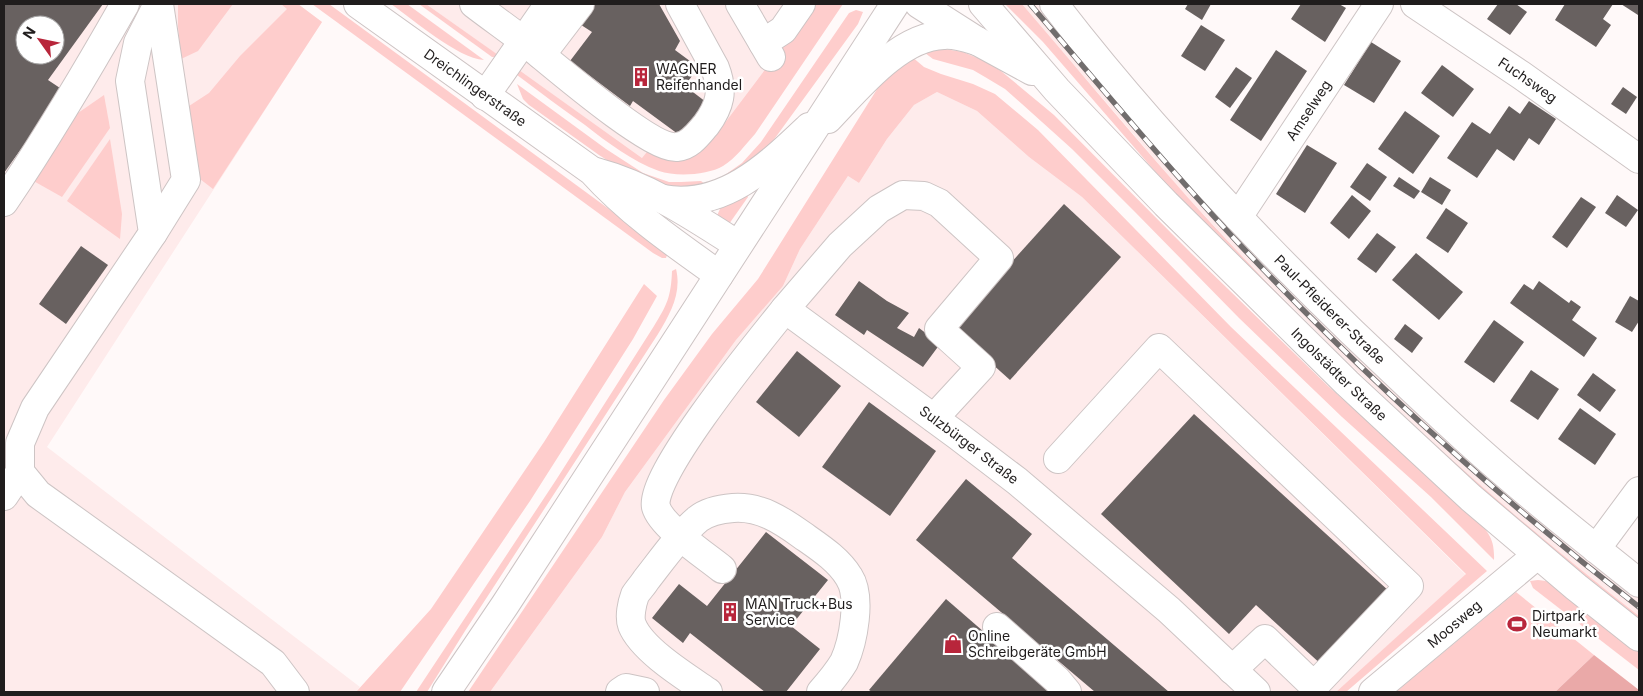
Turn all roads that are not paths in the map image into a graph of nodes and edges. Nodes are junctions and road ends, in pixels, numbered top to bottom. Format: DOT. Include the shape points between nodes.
graph roads {
  1 [pos="125,4"];
  2 [pos="158,4"];
  3 [pos="358,4"];
  4 [pos="474,4"];
  5 [pos="549,4"];
  6 [pos="580,4"];
  7 [pos="680,4"];
  8 [pos="740,4"];
  9 [pos="801,4"];
  10 [pos="895,4"];
  11 [pos="919,4"];
  12 [pos="983,4"];
  13 [pos="1054,4"];
  14 [pos="1379,4"];
  15 [pos="1415,4"];
  16 [pos="978,41"];
  17 [pos="532,48"];
  18 [pos="1057,90"];
  19 [pos="485,96"];
  20 [pos="830,104"];
  21 [pos="808,139"];
  22 [pos="1639,159"];
  23 [pos="592,171"];
  24 [pos="663,199"];
  25 [pos="4,202"];
  26 [pos="1238,217"];
  27 [pos="153,233"];
  28 [pos="738,245"];
  29 [pos="719,275"];
  30 [pos="785,308"];
  31 [pos="934,418"];
  32 [pos="1058,459"];
  33 [pos="12,472"];
  34 [pos="1639,491"];
  35 [pos="4,496"];
  36 [pos="681,536"];
  37 [pos="1596,549"];
  38 [pos="1537,555"];
  39 [pos="722,568"];
  40 [pos="1639,582"];
  41 [pos="996,627"];
  42 [pos="1639,637"];
  43 [pos="1232,670"];
  44 [pos="295,692"];
  45 [pos="446,692"];
  46 [pos="620,692"];
  47 [pos="645,692"];
  48 [pos="708,692"];
  49 [pos="821,692"];
  50 [pos="1067,692"];
  51 [pos="1256,692"];
  52 [pos="1372,692"];
  1 -- 25 [label="street"];
  2 -- 27 [label="street" via="138,43 130,81"];
  2 -- 27 [label="street" via="186,180"];
  3 -- 19 [label="street, Dreichlingerstraße"];
  4 -- 17 [label="street"];
  5 -- 17 [label="street"];
  6 -- 17 [label="street"];
  7 -- 17 [label="street" via="715,68 721,89 717,107 709,121 686,145 665,146 653,140 604,106"];
  8 -- 9 [label="street" via="767,50"];
  10 -- 20 [label="street"];
  11 -- 16 [label="street, Ingolstädter Straße"];
  12 -- 18 [label="street, Ingolstädter Straße"];
  13 -- 26 [label="street, Paul-Pfleiderer-Straße" via="1166,139"];
  14 -- 26 [label="street, Amselweg"];
  15 -- 22 [label="street, Fuchsweg"];
  16 -- 18 [label="street, Ingolstädter Straße" via="1017,62"];
  16 -- 21 [label="street" via="939,35 898,51"];
  17 -- 19 [label="street"];
  18 -- 38 [label="street, Ingolstädter Straße" via="1308,346"];
  19 -- 23 [label="street, Dreichlingerstraße"];
  20 -- 21 [label="street"];
  20 -- 24 [label="street" via="784,151 736,187 694,199"];
  21 -- 28 [label="street"];
  23 -- 24 [label="street, Dreichlingerstraße" via="618,178"];
  23 -- 29 [label="street, Dreichlingerstraße" via="634,212"];
  24 -- 28 [label="street, Dreichlingerstraße"];
  26 -- 37 [label="street, Paul-Pfleiderer-Straße" via="1449,424"];
  27 -- 33 [label="street" via="35,408"];
  28 -- 29 [label="street"];
  29 -- 45 [label="street"];
  30 -- 31 [label="street, Sulzbürger Straße"];
  30 -- 31 [label="street" via="840,245 878,209 903,195 924,196 939,203 999,258 939,329 981,367"];
  30 -- 36 [label="street" via="694,427 656,495 660,517"];
  31 -- 43 [label="street, Sulzbürger Straße" via="1079,533 1169,610"];
  32 -- 43 [label="street" via="1159,348 1409,586 1314,686 1265,639"];
  33 -- 35 [label="street"];
  33 -- 44 [label="street" via="273,663"];
  34 -- 37 [label="street"];
  36 -- 39 [label="street"];
  36 -- 48 [label="street" via="635,595 631,624 642,641"];
  36 -- 49 [label="street" via="698,519 715,511 734,508 760,510 783,522 839,563 851,579 854,593 853,637 843,662"];
  37 -- 40 [label="street, Paul-Pfleiderer-Straße"];
  38 -- 42 [label="street, Ingolstädter Straße"];
  38 -- 52 [label="street, Moosweg"];
  41 -- 50 [label="street"];
  43 -- 51 [label="street, Sulzbürger Straße"];
  46 -- 47 [label="street" via="626,688"];
}
